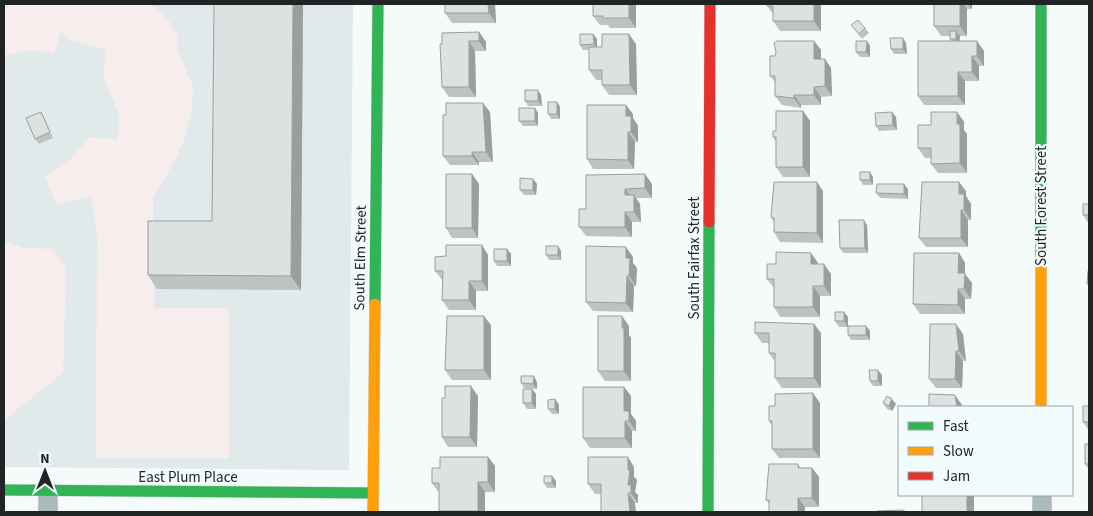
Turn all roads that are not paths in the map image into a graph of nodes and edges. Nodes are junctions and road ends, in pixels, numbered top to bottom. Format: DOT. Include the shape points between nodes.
graph roads {
  1 [pos="378,4"];
  2 [pos="710,4"];
  3 [pos="1041,4"];
  4 [pos="1042,406"];
  5 [pos="4,490"];
  6 [pos="48,491"];
  7 [pos="373,493"];
  8 [pos="1042,496"];
  9 [pos="48,512"];
  10 [pos="373,512"];
  11 [pos="708,512"];
  12 [pos="1042,512"];
  1 -- 7 [label="street, South Elm Street"];
  2 -- 11 [label="street, South Fairfax Street"];
  3 -- 4 [label="street, South Forest Street"];
  5 -- 6 [label="street, East Plum Place"];
  6 -- 7 [label="street, East Plum Place"];
  6 -- 9 [label="street"];
  7 -- 10 [label="street, South Elm Street"];
  8 -- 12 [label="street"];
}
